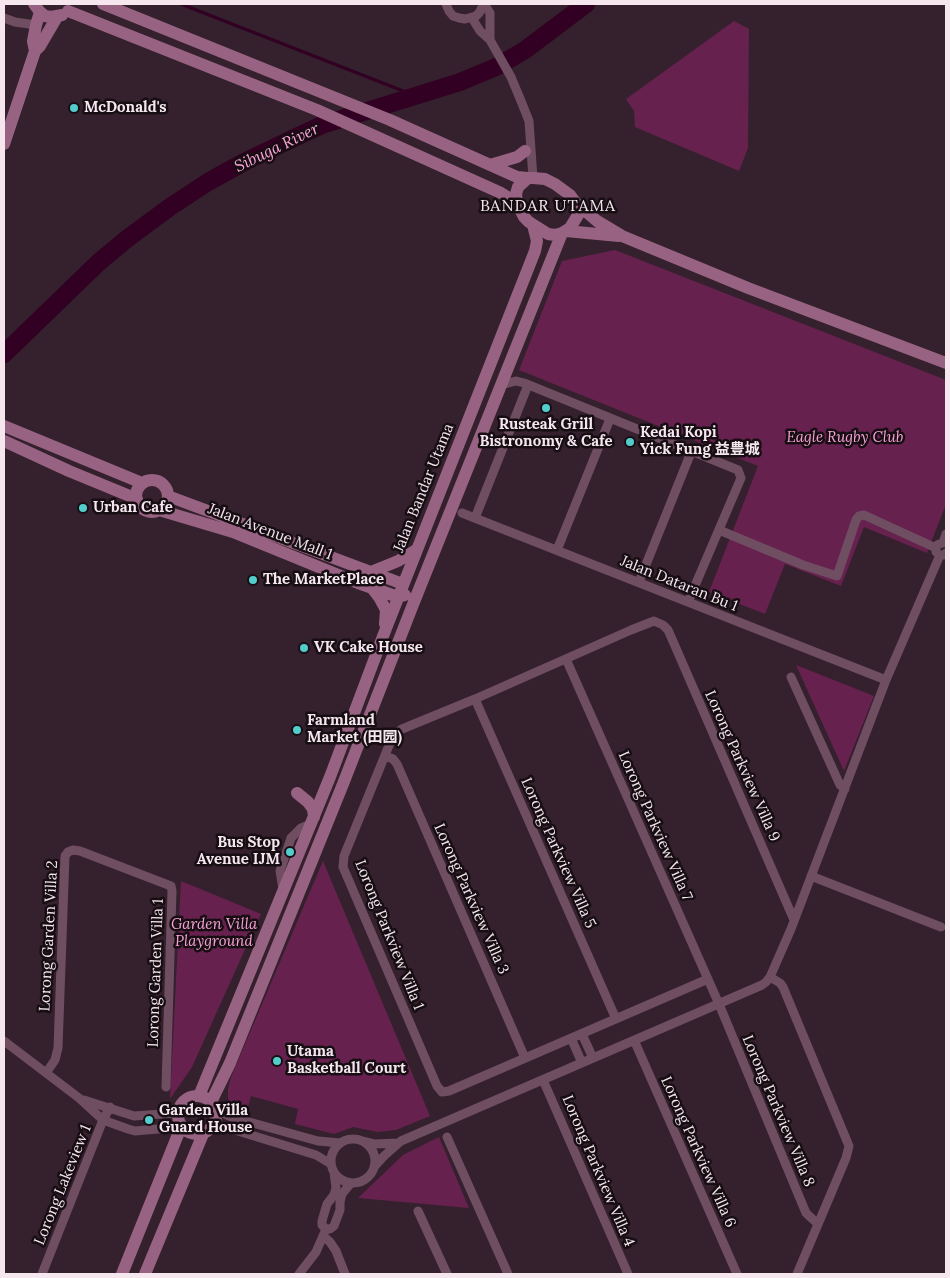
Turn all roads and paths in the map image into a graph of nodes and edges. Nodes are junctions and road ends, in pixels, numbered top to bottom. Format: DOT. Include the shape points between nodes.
graph roads {
  1 [pos="104,4"];
  2 [pos="446,4"];
  3 [pos="484,4"];
  4 [pos="65,10"];
  5 [pos="37,14"];
  6 [pos="4,18"];
  7 [pos="472,18"];
  8 [pos="492,43"];
  9 [pos="35,50"];
  10 [pos="524,109"];
  11 [pos="4,144"];
  12 [pos="525,151"];
  13 [pos="490,165"];
  14 [pos="530,178"];
  15 [pos="575,202"];
  16 [pos="517,203"];
  17 [pos="533,225"];
  18 [pos="564,232"];
  19 [pos="622,236"];
  20 [pos="945,363"];
  21 [pos="502,385"];
  22 [pos="528,385"];
  23 [pos="610,419"];
  24 [pos="4,426"];
  25 [pos="4,441"];
  26 [pos="692,450"];
  27 [pos="142,483"];
  28 [pos="168,496"];
  29 [pos="457,496"];
  30 [pos="137,499"];
  31 [pos="159,510"];
  32 [pos="462,513"];
  33 [pos="475,518"];
  34 [pos="447,521"];
  35 [pos="719,530"];
  36 [pos="437,546"];
  37 [pos="943,547"];
  38 [pos="416,550"];
  39 [pos="558,550"];
  40 [pos="371,572"];
  41 [pos="639,582"];
  42 [pos="372,588"];
  43 [pos="402,592"];
  44 [pos="688,602"];
  45 [pos="663,624"];
  46 [pos="384,631"];
  47 [pos="396,647"];
  48 [pos="566,659"];
  49 [pos="791,677"];
  50 [pos="886,680"];
  51 [pos="475,699"];
  52 [pos="385,756"];
  53 [pos="343,784"];
  54 [pos="845,789"];
  55 [pos="298,793"];
  56 [pos="323,794"];
  57 [pos="312,820"];
  58 [pos="119,866"];
  59 [pos="811,876"];
  60 [pos="794,920"];
  61 [pos="941,927"];
  62 [pos="770,977"];
  63 [pos="708,978"];
  64 [pos="719,1004"];
  65 [pos="616,1018"];
  66 [pos="582,1034"];
  67 [pos="571,1038"];
  68 [pos="634,1040"];
  69 [pos="4,1041"];
  70 [pos="525,1058"];
  71 [pos="593,1058"];
  72 [pos="582,1063"];
  73 [pos="46,1073"];
  74 [pos="543,1080"];
  75 [pos="166,1087"];
  76 [pos="199,1096"];
  77 [pos="79,1098"];
  78 [pos="213,1106"];
  79 [pos="110,1107"];
  80 [pos="178,1113"];
  81 [pos="104,1120"];
  82 [pos="215,1124"];
  83 [pos="181,1127"];
  84 [pos="203,1134"];
  85 [pos="447,1137"];
  86 [pos="362,1141"];
  87 [pos="340,1143"];
  88 [pos="398,1143"];
  89 [pos="374,1167"];
  90 [pos="333,1168"];
  91 [pos="351,1183"];
  92 [pos="335,1200"];
  93 [pos="418,1211"];
  94 [pos="818,1224"];
  95 [pos="325,1232"];
  96 [pos="42,1274"];
  97 [pos="122,1274"];
  98 [pos="146,1274"];
  99 [pos="298,1274"];
  100 [pos="345,1274"];
  101 [pos="444,1274"];
  102 [pos="508,1274"];
  103 [pos="628,1274"];
  104 [pos="737,1274"];
  105 [pos="797,1274"];
  1 -- 13 [label="street" via="390,120"];
  2 -- 7 [label="street" via="453,16"];
  3 -- 7 [label="street" via="480,13"];
  3 -- 8 [label="street" via="490,13"];
  4 -- 5 [label="street" via="51,17"];
  4 -- 9 [label="street"];
  4 -- 16 [label="street" via="317,110"];
  5 -- 6 [label="street" via="15,22"];
  5 -- 9 [label="street"];
  7 -- 8 [label="street"];
  8 -- 10 [label="street"];
  9 -- 11 [label="street"];
  10 -- 12 [label="street"];
  10 -- 14 [label="street" via="528,122"];
  12 -- 13 [label="street" via="517,157"];
  12 -- 14 [label="street"];
  13 -- 14 [label="street" via="518,177"];
  14 -- 15 [label="street" via="555,184"];
  14 -- 16 [label="street" via="518,187"];
  15 -- 18 [label="street" via="578,215"];
  15 -- 19 [label="street"];
  16 -- 17 [label="street" via="524,217"];
  17 -- 18 [label="street" via="548,234"];
  17 -- 38 [label="street, Jalan Bandar Utama" via="537,241 535,250"];
  18 -- 19 [label="street"];
  18 -- 21 [label="street"];
  19 -- 20 [label="street"];
  21 -- 22 [label="street" via="516,382"];
  21 -- 29 [label="street"];
  22 -- 23 [label="street"];
  22 -- 33 [label="street"];
  23 -- 26 [label="street"];
  23 -- 39 [label="street"];
  24 -- 27 [label="street"];
  25 -- 30 [label="street"];
  26 -- 35 [label="street" via="738,470 740,475"];
  26 -- 41 [label="street"];
  27 -- 28 [label="street" via="152,480 161,483"];
  27 -- 30 [label="street" via="137,490"];
  28 -- 31 [label="street"];
  28 -- 40 [label="street, Jalan Avenue Mall 1"];
  29 -- 32 [label="street"];
  29 -- 34 [label="street"];
  30 -- 31 [label="street" via="144,509"];
  31 -- 42 [label="street, Jalan Avenue Mall 1" via="233,532"];
  32 -- 33 [label="street, Jalan Dataran Bu 1"];
  32 -- 34 [label="street"];
  33 -- 39 [label="street, Jalan Dataran Bu 1"];
  34 -- 36 [label="street"];
  35 -- 37 [label="street" via="837,576 859,516 864,515"];
  35 -- 44 [label="street"];
  36 -- 43 [label="street" via="424,559 411,592"];
  36 -- 47 [label="street"];
  37 -- 50 [label="street"];
  38 -- 40 [label="street"];
  38 -- 43 [label="street, Jalan Bandar Utama"];
  39 -- 41 [label="street, Jalan Dataran Bu 1"];
  40 -- 43 [label="street, Jalan Avenue Mall 1"];
  41 -- 44 [label="street, Jalan Dataran Bu 1"];
  42 -- 43 [label="street, Jalan Avenue Mall 1"];
  42 -- 46 [label="street" via="386,610"];
  43 -- 46 [label="street, Jalan Bandar Utama"];
  43 -- 47 [label="street" via="404,614 397,630"];
  44 -- 50 [label="street, Jalan Dataran Bu 1"];
  45 -- 48 [label="street, Lorong Parkview Villa 1" via="654,622 639,626"];
  45 -- 60 [label="street, Lorong Parkview Villa 9"];
  46 -- 56 [label="street, Jalan Bandar Utama"];
  47 -- 53 [label="street"];
  48 -- 51 [label="street, Lorong Parkview Villa 1"];
  48 -- 63 [label="street, Lorong Parkview Villa 7"];
  49 -- 54 [label="street" via="840,785"];
  50 -- 54 [label="street"];
  51 -- 52 [label="street, Lorong Parkview Villa 1" via="402,729 392,738"];
  51 -- 65 [label="street, Lorong Parkview Villa 5"];
  52 -- 70 [label="street, Lorong Parkview Villa 3" via="397,764"];
  52 -- 70 [label="street, Lorong Parkview Villa 1" via="344,856 343,867 437,1086 442,1092 449,1092"];
  53 -- 56 [label="street"];
  53 -- 78 [label="street"];
  54 -- 59 [label="street"];
  55 -- 57 [label="street" via="313,809"];
  56 -- 57 [label="street, Jalan Bandar Utama"];
  57 -- 76 [label="street, Jalan Bandar Utama"];
  58 -- 73 [label="street, Lorong Garden Villa 2" via="80,851 73,850 65,856 58,1048"];
  58 -- 75 [label="street, Lorong Garden Villa 1" via="171,886"];
  59 -- 60 [label="street"];
  59 -- 61 [label="street"];
  60 -- 62 [label="street"];
  62 -- 64 [label="street" via="762,985"];
  62 -- 94 [label="street" via="783,987 849,1146"];
  63 -- 64 [label="street, Lorong Parkview Villa 7"];
  63 -- 65 [label="street, Lorong Parkview Villa 1"];
  64 -- 68 [label="street"];
  64 -- 94 [label="street, Lorong Parkview Villa 8" via="806,1213"];
  65 -- 66 [label="street, Lorong Parkview Villa 1"];
  66 -- 67 [label="street, Lorong Parkview Villa 1"];
  66 -- 71 [label="street"];
  67 -- 70 [label="street, Lorong Parkview Villa 1"];
  67 -- 72 [label="street"];
  68 -- 71 [label="street"];
  68 -- 104 [label="street, Lorong Parkview Villa 6"];
  69 -- 73 [label="street"];
  71 -- 72 [label="street"];
  72 -- 74 [label="street"];
  73 -- 77 [label="street"];
  74 -- 88 [label="street"];
  74 -- 103 [label="street, Lorong Parkview Villa 4"];
  76 -- 78 [label="street"];
  76 -- 80 [label="street" via="182,1102"];
  77 -- 79 [label="street"];
  77 -- 81 [label="street"];
  78 -- 82 [label="street"];
  78 -- 87 [label="street" via="231,1117 318,1141"];
  79 -- 80 [label="street" via="134,1116"];
  79 -- 81 [label="street, Lorong Lakeview 1"];
  80 -- 83 [label="street"];
  81 -- 83 [label="street" via="135,1130"];
  81 -- 96 [label="street, Lorong Lakeview 1"];
  82 -- 84 [label="street"];
  82 -- 90 [label="street" via="316,1155"];
  83 -- 84 [label="street" via="191,1134"];
  83 -- 97 [label="street"];
  84 -- 98 [label="street"];
  85 -- 102 [label="street"];
  86 -- 87 [label="street" via="354,1139"];
  86 -- 88 [label="street"];
  86 -- 89 [label="street" via="374,1155"];
  87 -- 90 [label="street" via="333,1152"];
  88 -- 89 [label="street"];
  89 -- 91 [label="street" via="365,1179"];
  90 -- 91 [label="street" via="342,1180"];
  90 -- 92 [label="street"];
  91 -- 92 [label="street"];
  92 -- 95 [label="street" via="327,1204 322,1221"];
  92 -- 95 [label="street" via="340,1210 334,1226"];
  93 -- 101 [label="street"];
  94 -- 105 [label="street"];
  95 -- 99 [label="street" via="316,1252"];
  95 -- 100 [label="street"];
}
